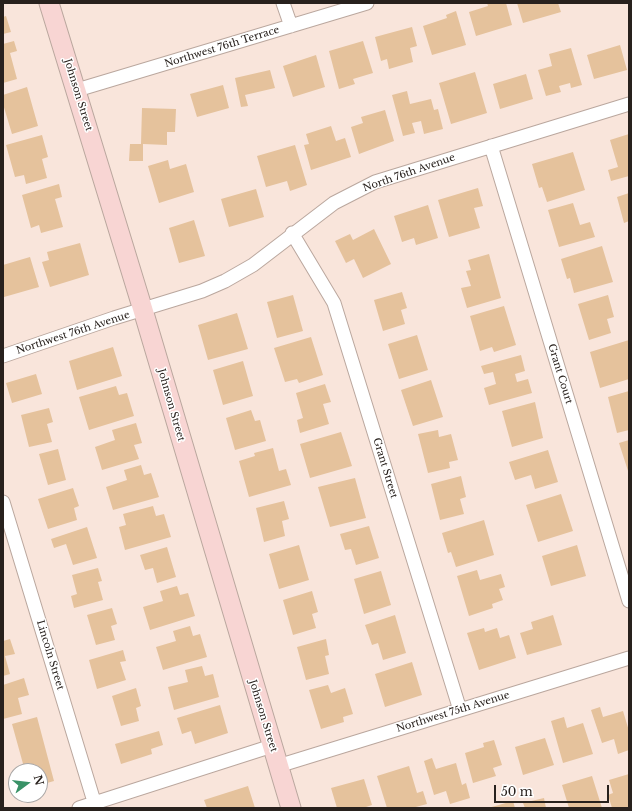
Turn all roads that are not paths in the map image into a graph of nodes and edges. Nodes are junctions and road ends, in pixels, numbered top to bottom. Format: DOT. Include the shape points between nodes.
graph roads {
  1 [pos="49,3"];
  2 [pos="283,3"];
  3 [pos="367,3"];
  4 [pos="291,26"];
  5 [pos="77,90"];
  6 [pos="629,104"];
  7 [pos="491,146"];
  8 [pos="292,233"];
  9 [pos="143,310"];
  10 [pos="3,356"];
  11 [pos="3,502"];
  12 [pos="629,601"];
  13 [pos="629,658"];
  14 [pos="460,710"];
  15 [pos="272,746"];
  16 [pos="278,766"];
  17 [pos="95,806"];
  18 [pos="79,808"];
  19 [pos="291,808"];
  1 -- 5 [label="street, Johnson Street"];
  2 -- 4 [label="street"];
  3 -- 4 [label="street, Northwest 76th Terrace"];
  4 -- 5 [label="street, Northwest 76th Terrace"];
  5 -- 9 [label="street, Johnson Street"];
  6 -- 7 [label="street, North 76th Avenue"];
  7 -- 8 [label="street, North 76th Avenue" via="375,182 334,203"];
  7 -- 12 [label="street, Grant Court"];
  8 -- 9 [label="street, North 76th Avenue" via="253,265 225,281"];
  8 -- 14 [label="street, Grant Street" via="334,303"];
  9 -- 10 [label="street, Northwest 76th Avenue"];
  9 -- 15 [label="street, Johnson Street"];
  11 -- 17 [label="street, Lincoln Street"];
  13 -- 14 [label="street, Northwest 75th Avenue"];
  14 -- 16 [label="street, Northwest 75th Avenue"];
  15 -- 16 [label="street, Johnson Street"];
  15 -- 17 [label="street"];
  16 -- 19 [label="street, Johnson Street"];
  17 -- 18 [label="street"];
}
